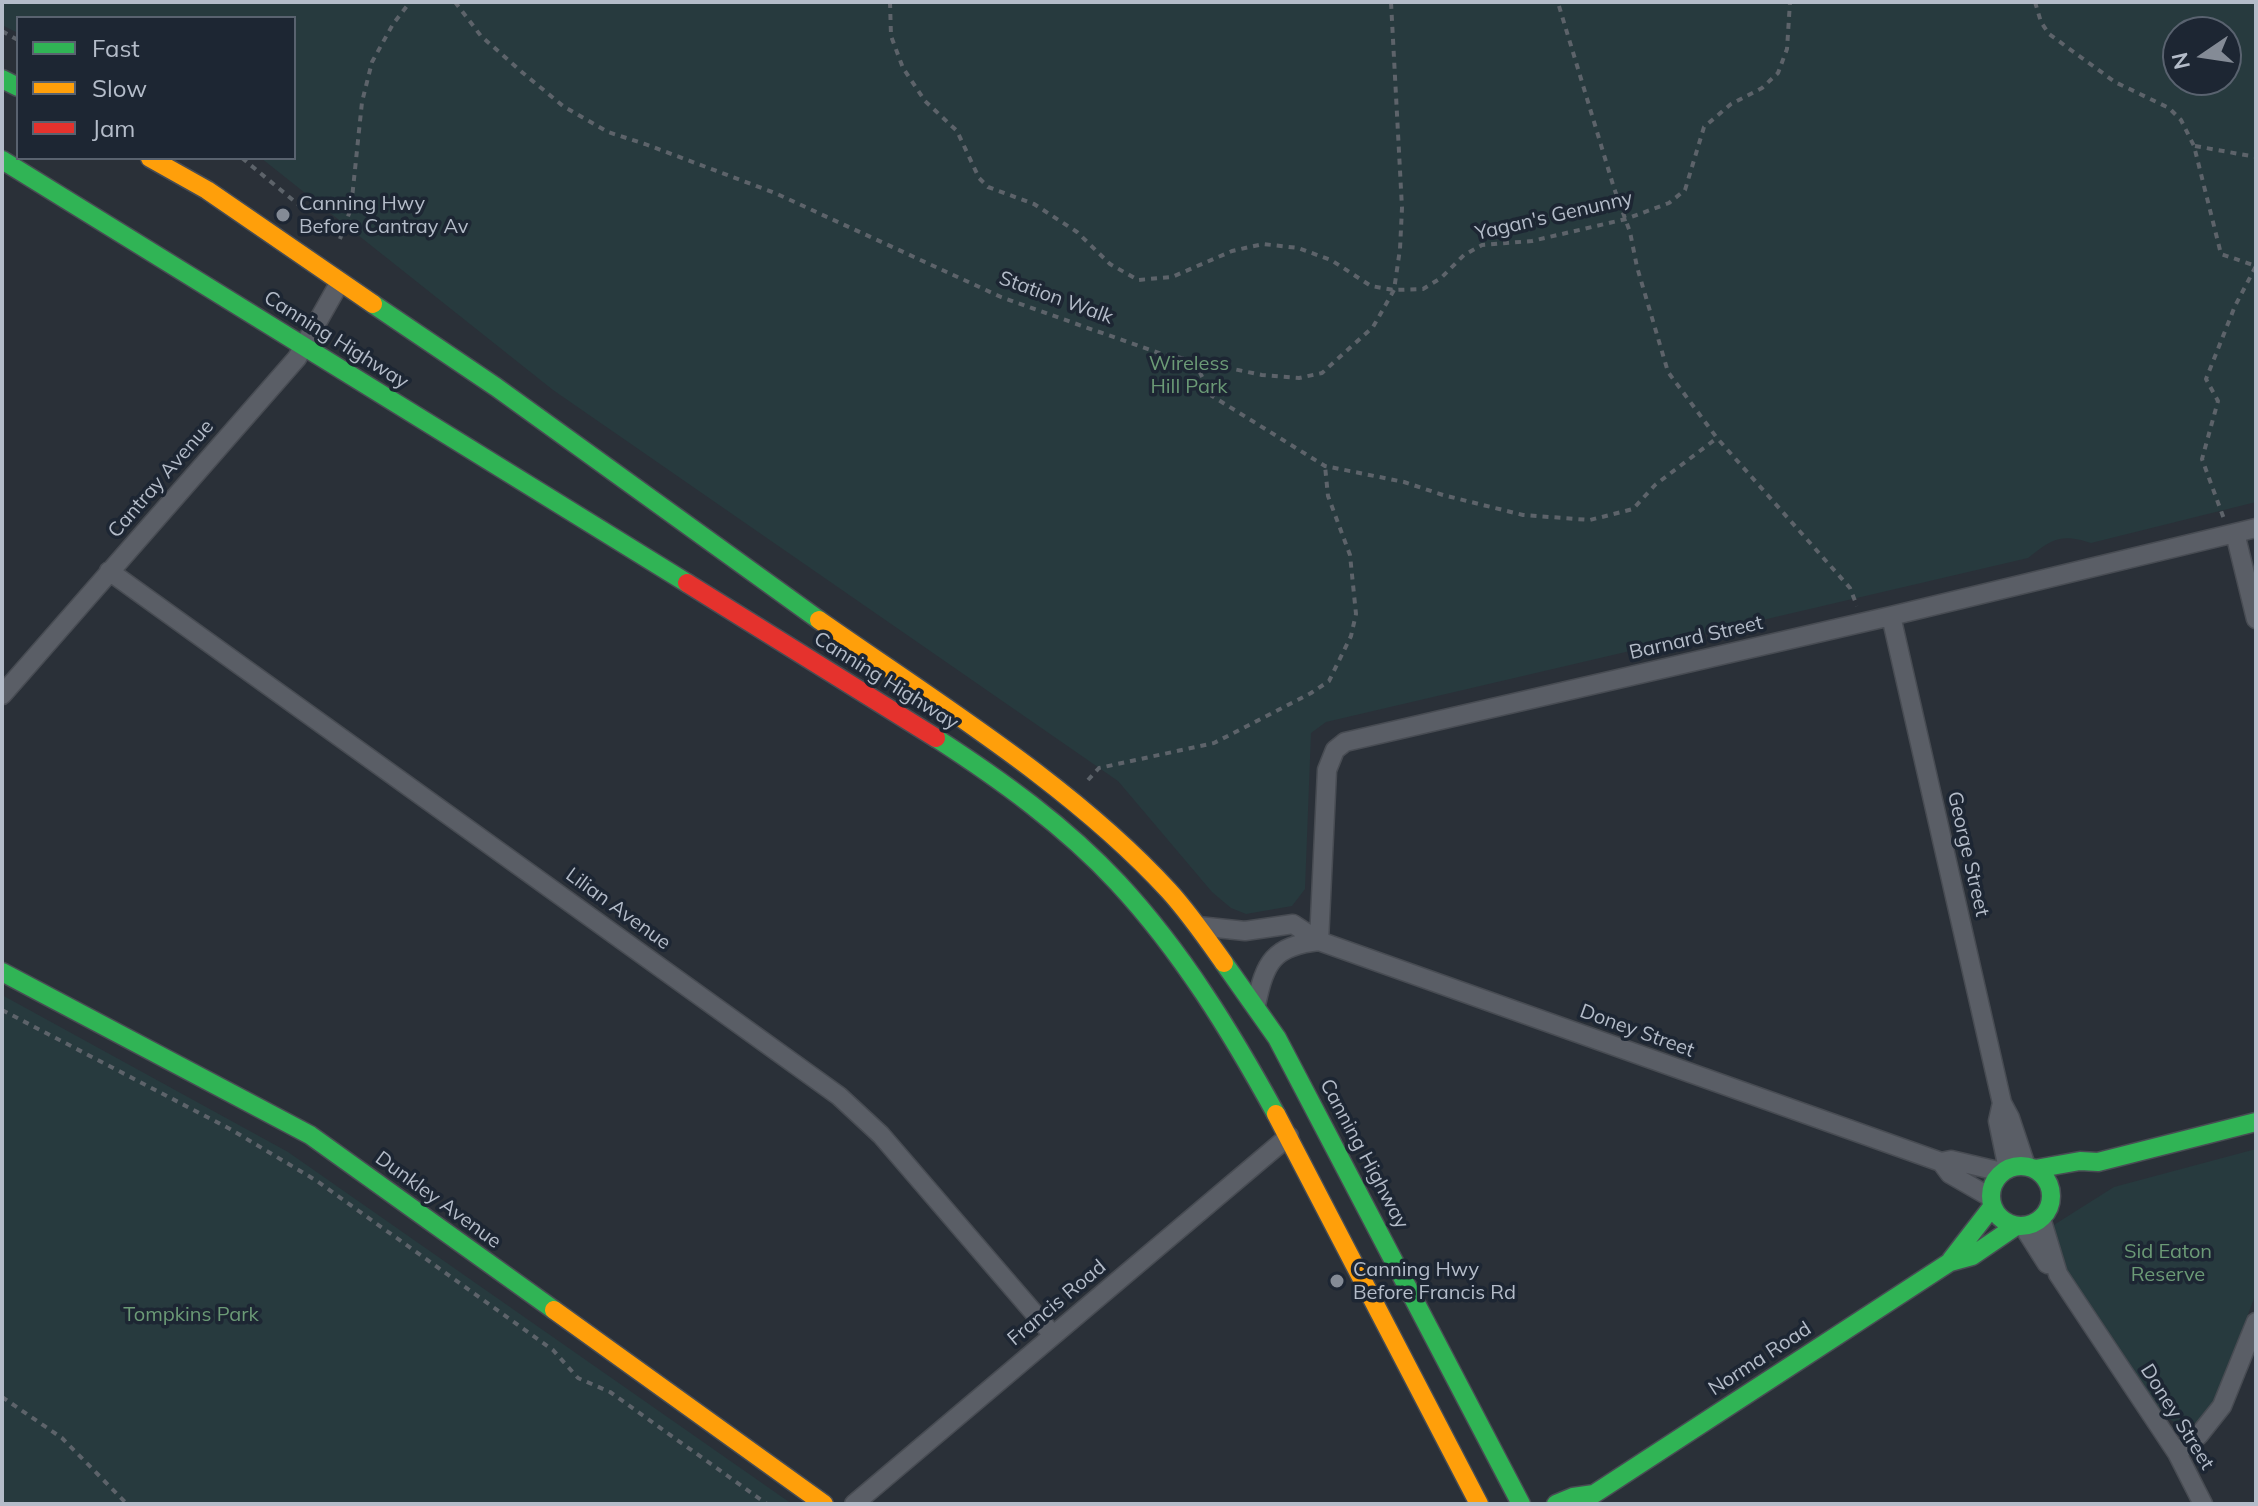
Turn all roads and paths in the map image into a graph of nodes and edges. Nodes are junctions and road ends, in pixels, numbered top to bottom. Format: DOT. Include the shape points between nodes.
graph roads {
  1 [pos="410,2"];
  2 [pos="455,2"];
  3 [pos="890,2"];
  4 [pos="1391,2"];
  5 [pos="1790,2"];
  6 [pos="2035,2"];
  7 [pos="1559,6"];
  8 [pos="2194,146"];
  9 [pos="2256,157"];
  10 [pos="2,160"];
  11 [pos="154,160"];
  12 [pos="244,160"];
  13 [pos="299,205"];
  14 [pos="1626,219"];
  15 [pos="340,239"];
  16 [pos="340,282"];
  17 [pos="1394,290"];
  18 [pos="304,346"];
  19 [pos="1194,361"];
  20 [pos="1717,438"];
  21 [pos="1325,466"];
  22 [pos="2256,528"];
  23 [pos="2235,533"];
  24 [pos="109,571"];
  25 [pos="1857,606"];
  26 [pos="1891,616"];
  27 [pos="2256,619"];
  28 [pos="2,695"];
  29 [pos="1088,780"];
  30 [pos="1198,926"];
  31 [pos="1319,941"];
  32 [pos="2,972"];
  33 [pos="1256,1005"];
  34 [pos="2,1010"];
  35 [pos="2256,1122"];
  36 [pos="1289,1136"];
  37 [pos="1941,1162"];
  38 [pos="2098,1162"];
  39 [pos="2018,1169"];
  40 [pos="2052,1195"];
  41 [pos="1991,1202"];
  42 [pos="2041,1218"];
  43 [pos="2019,1226"];
  44 [pos="1950,1262"];
  45 [pos="2058,1274"];
  46 [pos="2256,1322"];
  47 [pos="1053,1335"];
  48 [pos="2,1397"];
  49 [pos="2177,1453"];
  50 [pos="1591,1499"];
  51 [pos="127,1504"];
  52 [pos="767,1504"];
  53 [pos="824,1504"];
  54 [pos="854,1504"];
  55 [pos="1479,1504"];
  56 [pos="1521,1504"];
  57 [pos="1556,1504"];
  58 [pos="2203,1504"];
  1 -- 15 [label="path" via="372,62 362,102 351,208"];
  2 -- 19 [label="path, Station Walk" via="481,36 523,73 563,106 608,132 775,193 1001,297"];
  3 -- 17 [label="path, Yagan's Genunny" via="891,36 903,68 925,101 957,131 979,178 1077,232 1110,264 1138,280 1172,277 1263,244 1298,248 1331,260 1371,286"];
  4 -- 17 [label="path, Station Walk" via="1402,208"];
  5 -- 14 [label="path, Yagan's Genunny" via="1787,49 1778,73 1704,127 1685,190 1669,203"];
  6 -- 8 [label="path" via="2049,34 2115,82 2169,108"];
  7 -- 14 [label="path"];
  8 -- 9 [label="path"];
  8 -- 23 [label="path" via="2221,254 2256,266 2206,379 2218,401 2202,459 2222,516"];
  10 -- 18 [label="main road, Canning Highway"];
  11 -- 16 [label="main road, Canning Highway" via="207,190"];
  12 -- 13 [label="path"];
  14 -- 17 [label="path, Yagan's Genunny" via="1532,241 1482,245 1423,289"];
  14 -- 20 [label="path" via="1668,372"];
  16 -- 18 [label="street, Cantray Avenue"];
  16 -- 30 [label="main road, Canning Highway" via="496,387 1050,783 1125,847"];
  17 -- 19 [label="path, Station Walk" via="1373,327 1322,373 1299,378 1262,375"];
  18 -- 24 [label="street, Cantray Avenue"];
  18 -- 36 [label="main road, Canning Highway" via="985,769 1054,823 1161,931 1245,1054"];
  19 -- 21 [label="path" via="1212,396"];
  20 -- 21 [label="path" via="1655,485 1633,509 1590,520 1523,515"];
  20 -- 25 [label="path" via="1850,588"];
  21 -- 29 [label="path" via="1328,496 1350,555 1356,614 1329,681 1214,743 1099,768"];
  22 -- 23 [label="street, Barnard Street"];
  23 -- 26 [label="street, Barnard Street"];
  23 -- 27 [label="street"];
  24 -- 28 [label="street, Cantray Avenue"];
  24 -- 47 [label="street, Lilian Avenue" via="839,1096 881,1135"];
  26 -- 31 [label="street, Barnard Street" via="1345,742 1335,750 1327,770"];
  26 -- 39 [label="street, George Street" via="2002,1103 1998,1121"];
  30 -- 31 [label="street, Doney Street" via="1245,931 1293,924"];
  30 -- 33 [label="main road, Canning Highway"];
  31 -- 33 [label="street" via="1280,951 1266,966"];
  31 -- 37 [label="street, Doney Street"];
  32 -- 53 [label="main road, Dunkley Avenue" via="310,1135"];
  33 -- 56 [label="main road, Canning Highway"];
  34 -- 52 [label="path" via="230,1129 317,1181 553,1350 578,1378 610,1392"];
  35 -- 38 [label="main road"];
  36 -- 47 [label="street, Francis Road"];
  36 -- 55 [label="main road, Canning Highway"];
  37 -- 39 [label="street, Doney Street"];
  37 -- 41 [label="street, Doney Street"];
  38 -- 39 [label="main road"];
  38 -- 40 [label="main road"];
  39 -- 40 [label="main road" via="2043,1176"];
  39 -- 41 [label="main road" via="1996,1179"];
  40 -- 42 [label="main road"];
  41 -- 43 [label="main road" via="2003,1221"];
  41 -- 44 [label="main road, Norma Road"];
  42 -- 43 [label="main road"];
  42 -- 45 [label="street, Doney Street"];
  43 -- 44 [label="main road, Norma Road" via="1972,1256"];
  43 -- 45 [label="street, Doney Street"];
  44 -- 50 [label="main road, Norma Road"];
  45 -- 49 [label="street, Doney Street"];
  46 -- 49 [label="street" via="2222,1406"];
  47 -- 54 [label="street, Francis Road"];
  48 -- 51 [label="path" via="62,1438"];
  49 -- 58 [label="street, Doney Street"];
  50 -- 57 [label="main road, Norma Road" via="1573,1497"];
}
